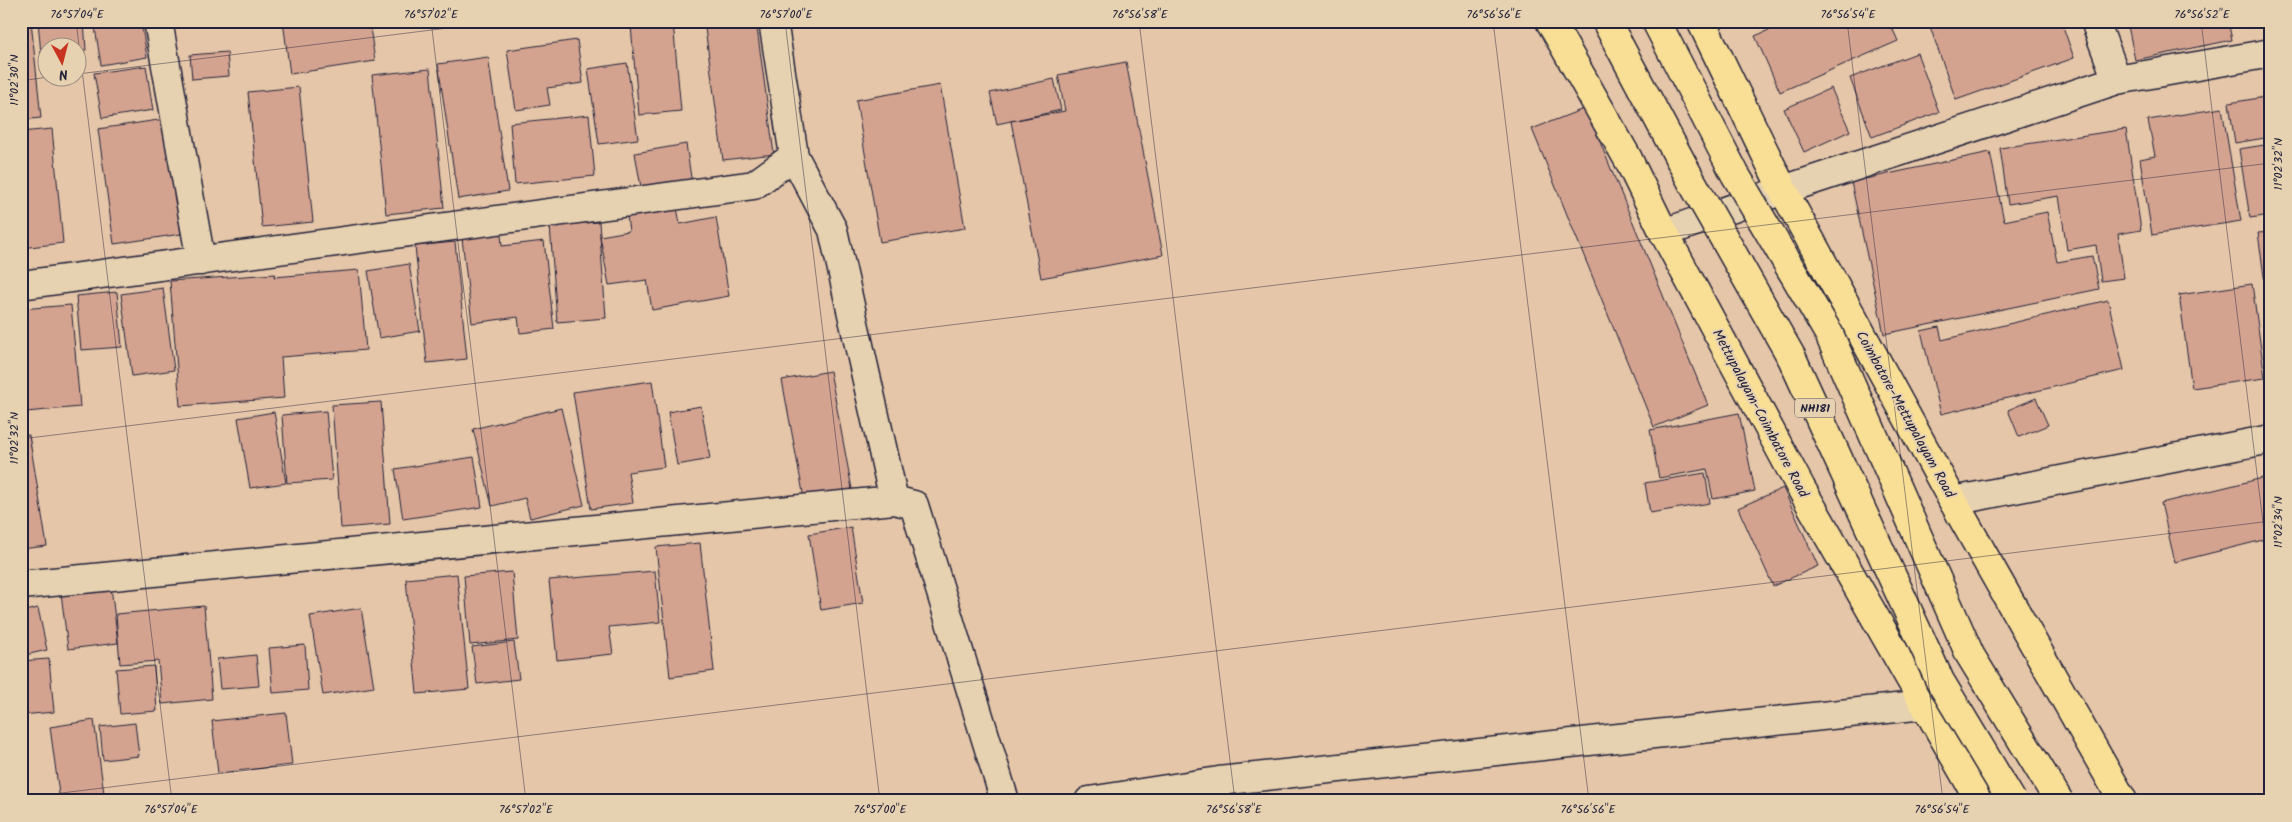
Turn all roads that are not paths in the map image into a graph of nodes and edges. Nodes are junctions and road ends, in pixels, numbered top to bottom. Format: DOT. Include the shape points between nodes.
graph roads {
  1 [pos="158,21"];
  2 [pos="773,21"];
  3 [pos="1550,21"];
  4 [pos="1606,21"];
  5 [pos="1656,21"];
  6 [pos="1701,21"];
  7 [pos="2095,21"];
  8 [pos="2271,53"];
  9 [pos="2116,80"];
  10 [pos="794,156"];
  11 [pos="1783,190"];
  12 [pos="1664,233"];
  13 [pos="201,261"];
  14 [pos="21,285"];
  15 [pos="2271,439"];
  16 [pos="894,500"];
  17 [pos="1953,501"];
  18 [pos="21,585"];
  19 [pos="1924,705"];
  20 [pos="1006,801"];
  21 [pos="1088,801"];
  22 [pos="1980,801"];
  23 [pos="2012,801"];
  24 [pos="2059,801"];
  25 [pos="2123,801"];
  1 -- 13 [label="street"];
  2 -- 10 [label="street"];
  3 -- 12 [label="main road, Mettupalayam-Coimbatore Road" via="1628,159"];
  4 -- 23 [label="main road, NH181, bridge" via="1692,182 1792,358 1940,682"];
  5 -- 24 [label="main road, NH181, bridge" via="1735,174 1829,334 1970,655"];
  6 -- 11 [label="main road, Coimbatore-Mettupalayam Road"];
  7 -- 9 [label="street"];
  8 -- 9 [label="street"];
  9 -- 11 [label="street"];
  10 -- 13 [label="street" via="754,185"];
  10 -- 16 [label="street" via="833,230"];
  11 -- 12 [label="street"];
  11 -- 17 [label="main road, Coimbatore-Mettupalayam Road"];
  12 -- 19 [label="main road, Mettupalayam-Coimbatore Road" via="1801,488"];
  13 -- 14 [label="street"];
  15 -- 17 [label="street"];
  16 -- 18 [label="street"];
  16 -- 20 [label="street" via="914,505"];
  17 -- 25 [label="main road, Coimbatore-Mettupalayam Road"];
  19 -- 21 [label="street" via="1219,781"];
  19 -- 22 [label="main road, Mettupalayam-Coimbatore Road"];
}
